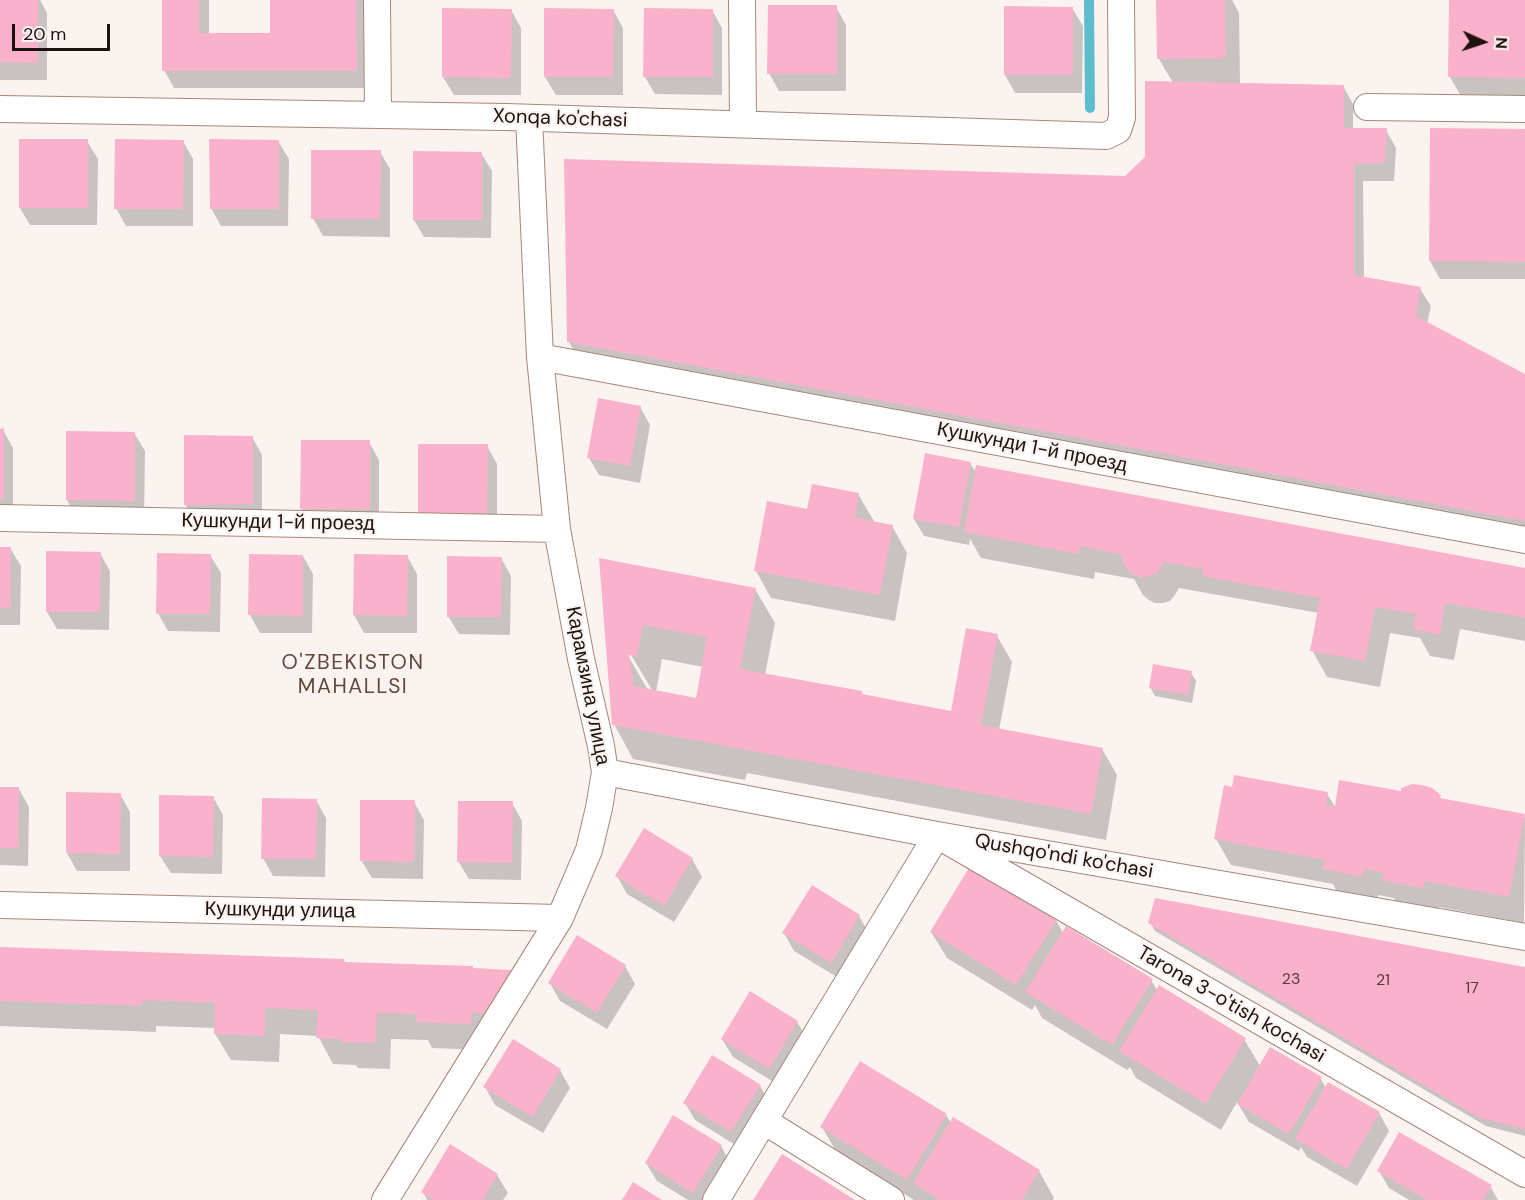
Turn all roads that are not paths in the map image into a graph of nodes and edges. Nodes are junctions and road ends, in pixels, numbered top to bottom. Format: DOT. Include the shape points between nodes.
graph roads {
  1 [pos="377,0"];
  2 [pos="742,0"];
  3 [pos="1121,0"];
  4 [pos="1367,107"];
  5 [pos="0,109"];
  6 [pos="1525,109"];
  7 [pos="378,115"];
  8 [pos="529,118"];
  9 [pos="743,123"];
  10 [pos="540,357"];
  11 [pos="0,518"];
  12 [pos="557,529"];
  13 [pos="1525,540"];
  14 [pos="605,772"];
  15 [pos="937,835"];
  16 [pos="0,905"];
  17 [pos="560,918"];
  18 [pos="1525,937"];
  19 [pos="764,1121"];
  20 [pos="1525,1174"];
  21 [pos="385,1200"];
  22 [pos="716,1200"];
  23 [pos="891,1200"];
  1 -- 7 [label="street"];
  2 -- 9 [label="street"];
  3 -- 9 [label="street, Xonqa ko'chasi" via="1122,118 1119,130 1106,136"];
  4 -- 6 [label="street"];
  5 -- 7 [label="street, Xonqa ko'chasi"];
  7 -- 8 [label="street, Xonqa ko'chasi"];
  8 -- 9 [label="street, Xonqa ko'chasi"];
  8 -- 10 [label="street, Карамзина улица"];
  10 -- 12 [label="street, Карамзина улица"];
  10 -- 13 [label="street, Кушкунди 1-й проезд"];
  11 -- 12 [label="street, Кушкунди 1-й проезд"];
  12 -- 14 [label="street, Карамзина улица"];
  14 -- 15 [label="street, Qushqo'ndi ko'chasi"];
  14 -- 17 [label="street, Карамзина улица" via="589,850"];
  15 -- 18 [label="street, Qushqo'ndi ko'chasi"];
  15 -- 19 [label="street"];
  15 -- 20 [label="street, Tarona 3-o'tish kochasi"];
  16 -- 17 [label="street, Кушкунди улица"];
  17 -- 21 [label="street, Карамзина улица"];
  19 -- 22 [label="street"];
  19 -- 23 [label="street"];
}
